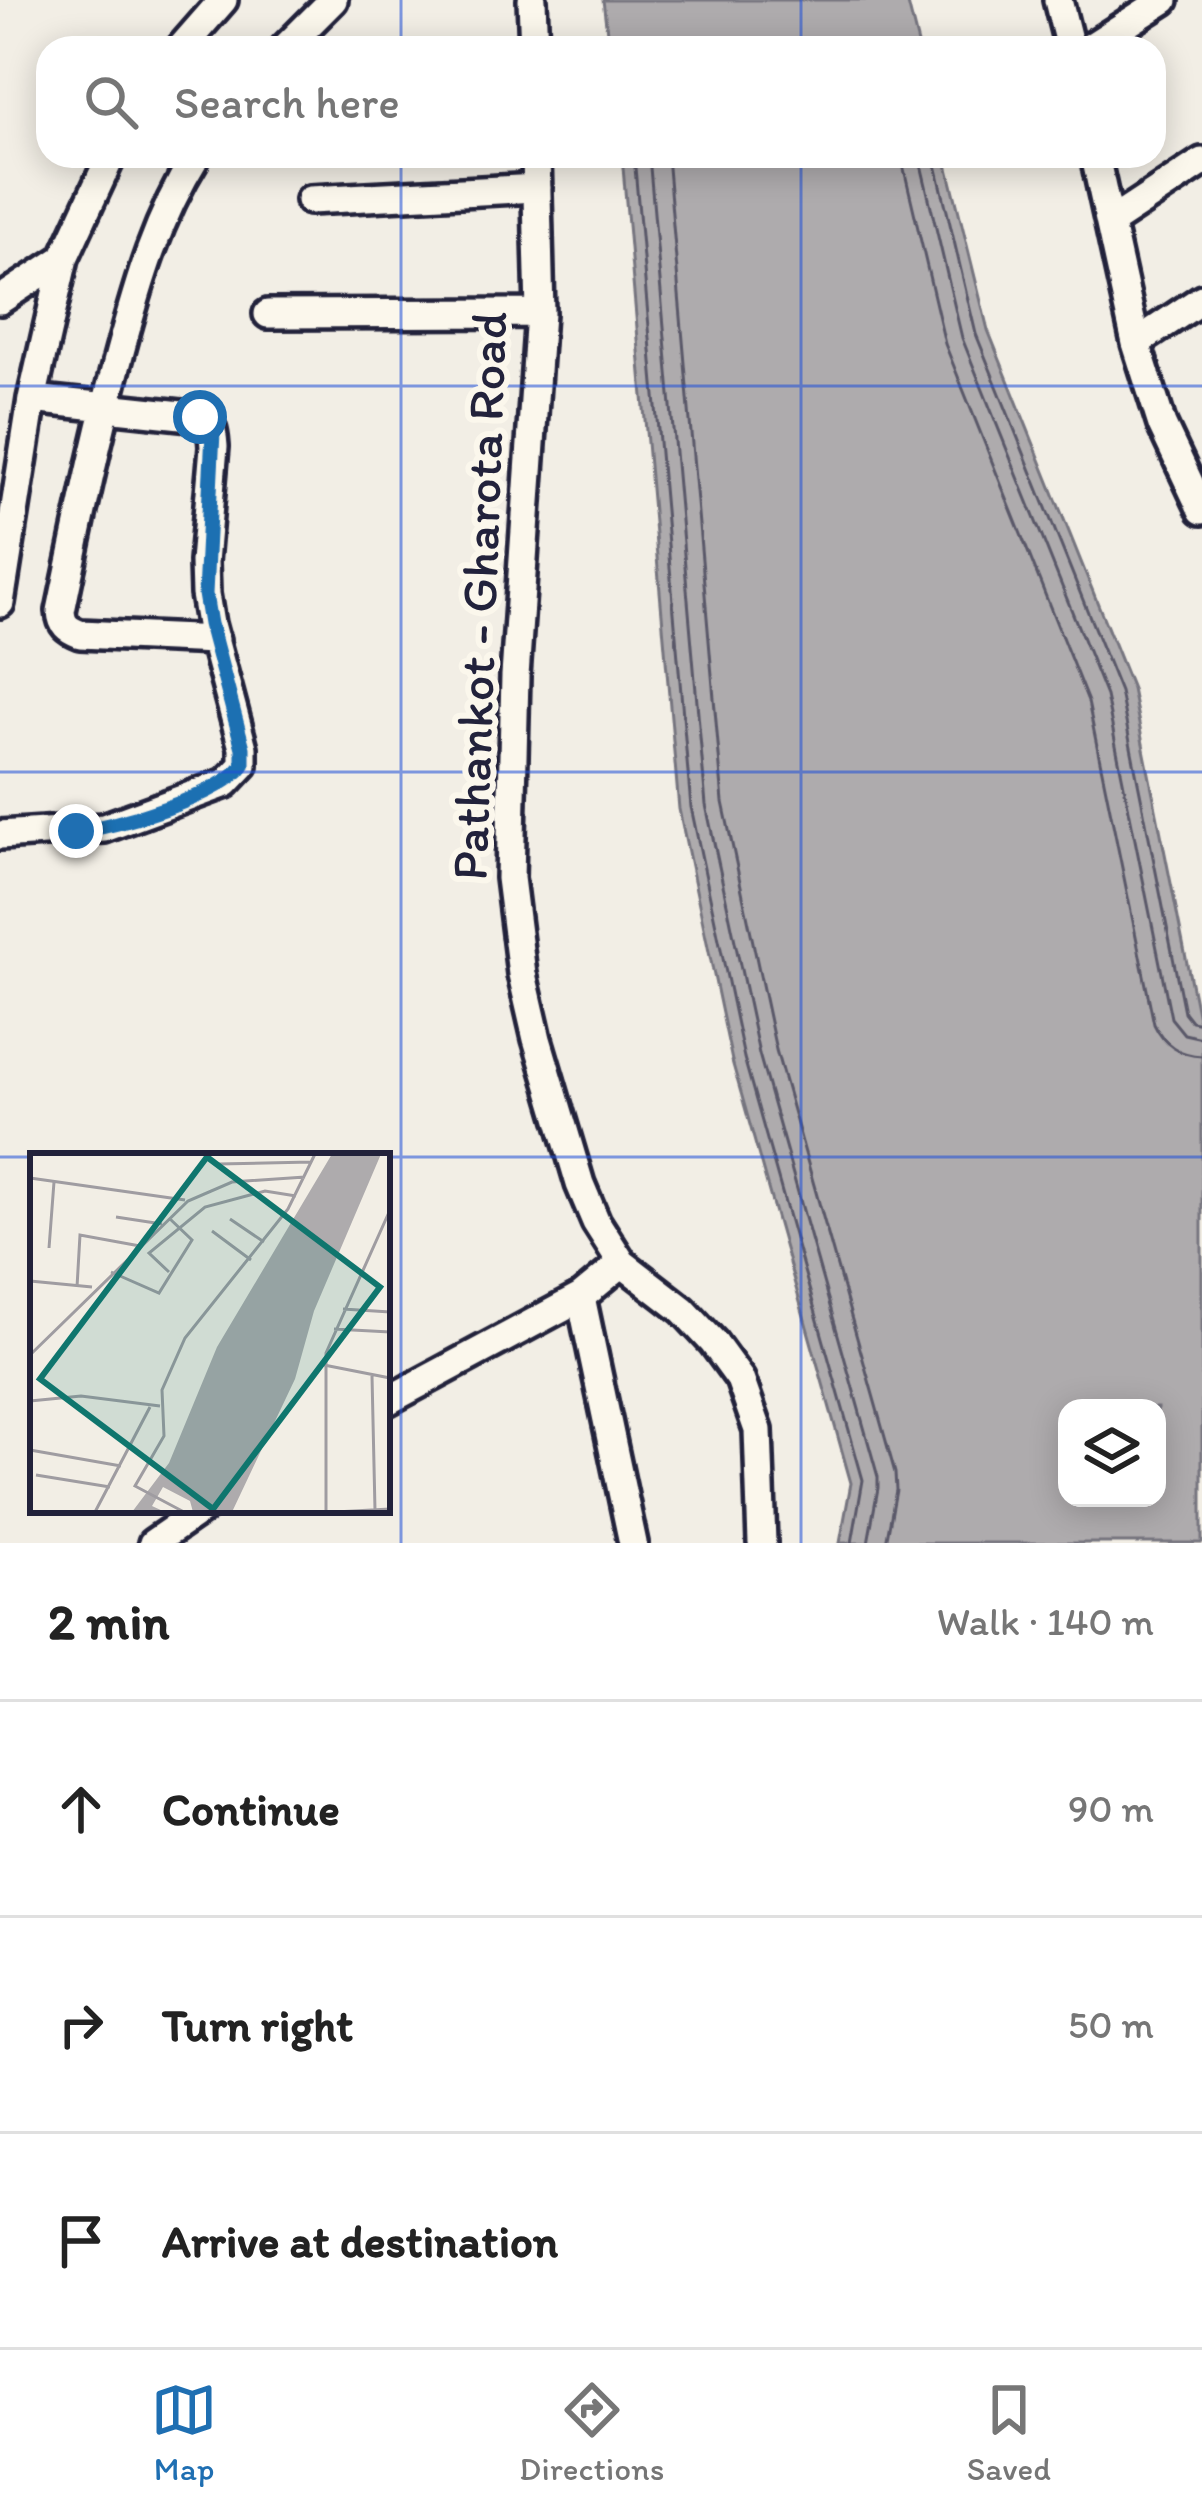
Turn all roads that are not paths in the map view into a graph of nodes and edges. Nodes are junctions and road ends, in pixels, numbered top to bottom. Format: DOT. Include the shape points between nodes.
graph roads {
  1 [pos="223,0"];
  2 [pos="334,0"];
  3 [pos="532,0"];
  4 [pos="1058,0"];
  5 [pos="1164,0"];
  6 [pos="192,36"];
  7 [pos="297,36"];
  8 [pos="534,36"];
  9 [pos="1067,36"];
  10 [pos="1108,36"];
  11 [pos="1202,162"];
  12 [pos="105,168"];
  13 [pos="190,168"];
  14 [pos="536,168"];
  15 [pos="1098,168"];
  16 [pos="537,188"];
  17 [pos="310,200"];
  18 [pos="1111,222"];
  19 [pos="64,258"];
  20 [pos="1202,299"];
  21 [pos="0,300"];
  22 [pos="541,313"];
  23 [pos="268,314"];
  24 [pos="1136,343"];
  25 [pos="32,398"];
  26 [pos="105,405"];
  27 [pos="12,453"];
  28 [pos="1202,510"];
  29 [pos="0,603"];
  30 [pos="215,640"];
  31 [pos="0,835"];
  32 [pos="622,1263"];
  33 [pos="581,1297"];
  34 [pos="390,1399"];
  35 [pos="197,1513"];
  36 [pos="154,1543"];
  37 [pos="633,1543"];
  38 [pos="762,1543"];
  1 -- 6 [label="street"];
  2 -- 7 [label="street"];
  3 -- 8 [label="street"];
  4 -- 9 [label="street"];
  5 -- 10 [label="street"];
  11 -- 18 [label="street"];
  12 -- 19 [label="street"];
  13 -- 26 [label="street" via="139,278"];
  14 -- 16 [label="street, Pathankot - Gharota Road"];
  15 -- 18 [label="street"];
  16 -- 17 [label="street"];
  16 -- 22 [label="street, Pathankot - Gharota Road"];
  18 -- 24 [label="street"];
  19 -- 21 [label="street"];
  19 -- 25 [label="street"];
  20 -- 24 [label="street"];
  22 -- 23 [label="street"];
  22 -- 32 [label="street, Pathankot - Gharota Road" via="515,676 510,878 543,1060 580,1184"];
  24 -- 28 [label="street"];
  25 -- 26 [label="street"];
  25 -- 27 [label="street"];
  26 -- 30 [label="street" via="209,422 204,562"];
  26 -- 30 [label="street" via="61,621 80,634"];
  27 -- 29 [label="street"];
  30 -- 31 [label="street" via="243,748 236,775 104,828"];
  32 -- 33 [label="street"];
  32 -- 38 [label="street, Pathankot - Gharota Road" via="683,1310 740,1379 758,1430"];
  33 -- 34 [label="street"];
  33 -- 37 [label="street"];
  35 -- 36 [label="street"];
}
